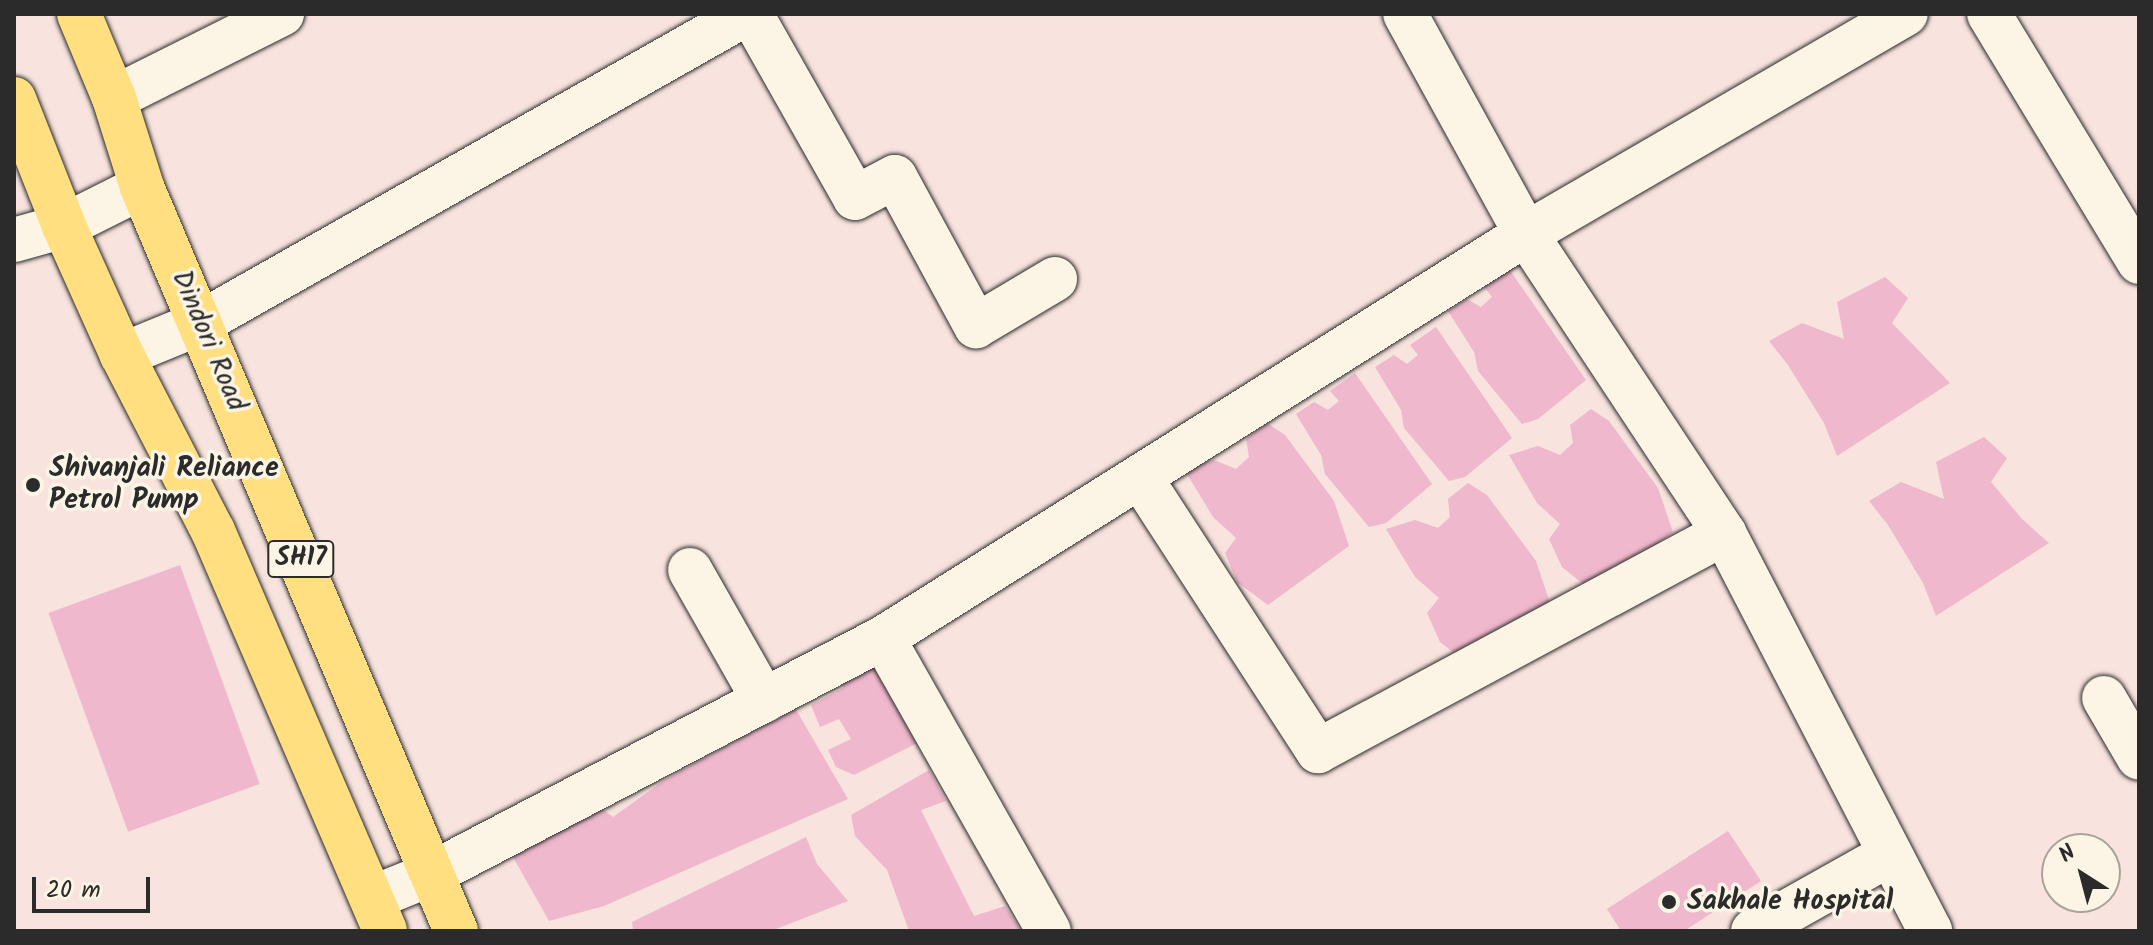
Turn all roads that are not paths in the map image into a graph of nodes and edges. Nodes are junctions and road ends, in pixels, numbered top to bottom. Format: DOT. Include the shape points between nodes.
graph roads {
  1 [pos="79,14"];
  2 [pos="282,14"];
  3 [pos="748,14"];
  4 [pos="1405,14"];
  5 [pos="1906,14"];
  6 [pos="1989,14"];
  7 [pos="114,98"];
  8 [pos="14,99"];
  9 [pos="142,187"];
  10 [pos="64,226"];
  11 [pos="1526,234"];
  12 [pos="14,240"];
  13 [pos="2139,262"];
  14 [pos="1055,279"];
  15 [pos="200,323"];
  16 [pos="122,355"];
  17 [pos="1140,477"];
  18 [pos="1724,533"];
  19 [pos="690,570"];
  20 [pos="883,638"];
  21 [pos="2104,698"];
  22 [pos="764,700"];
  23 [pos="2139,758"];
  24 [pos="1890,854"];
  25 [pos="431,874"];
  26 [pos="378,914"];
  27 [pos="456,931"];
  28 [pos="1049,931"];
  29 [pos="1753,931"];
  30 [pos="1930,931"];
  1 -- 7 [label="main road, Dindori Road / SH17"];
  2 -- 7 [label="street"];
  3 -- 14 [label="street" via="855,198 895,177 976,326"];
  3 -- 15 [label="street"];
  4 -- 11 [label="street"];
  5 -- 11 [label="street"];
  6 -- 13 [label="street"];
  7 -- 9 [label="main road, Dindori Road / SH17"];
  8 -- 10 [label="main road"];
  9 -- 10 [label="street"];
  9 -- 15 [label="main road, Dindori Road / SH17"];
  10 -- 12 [label="street"];
  10 -- 16 [label="main road, SH17"];
  11 -- 17 [label="street"];
  11 -- 18 [label="street"];
  15 -- 16 [label="street"];
  15 -- 25 [label="main road, Dindori Road / SH17"];
  16 -- 26 [label="main road, SH17" via="213,531"];
  17 -- 18 [label="street" via="1318,751"];
  17 -- 20 [label="street"];
  18 -- 24 [label="street"];
  19 -- 22 [label="street"];
  20 -- 22 [label="street"];
  20 -- 28 [label="street"];
  21 -- 23 [label="street"];
  22 -- 25 [label="street"];
  24 -- 29 [label="street"];
  24 -- 30 [label="street"];
  25 -- 26 [label="street"];
  25 -- 27 [label="main road, Dindori Road / SH17"];
}
